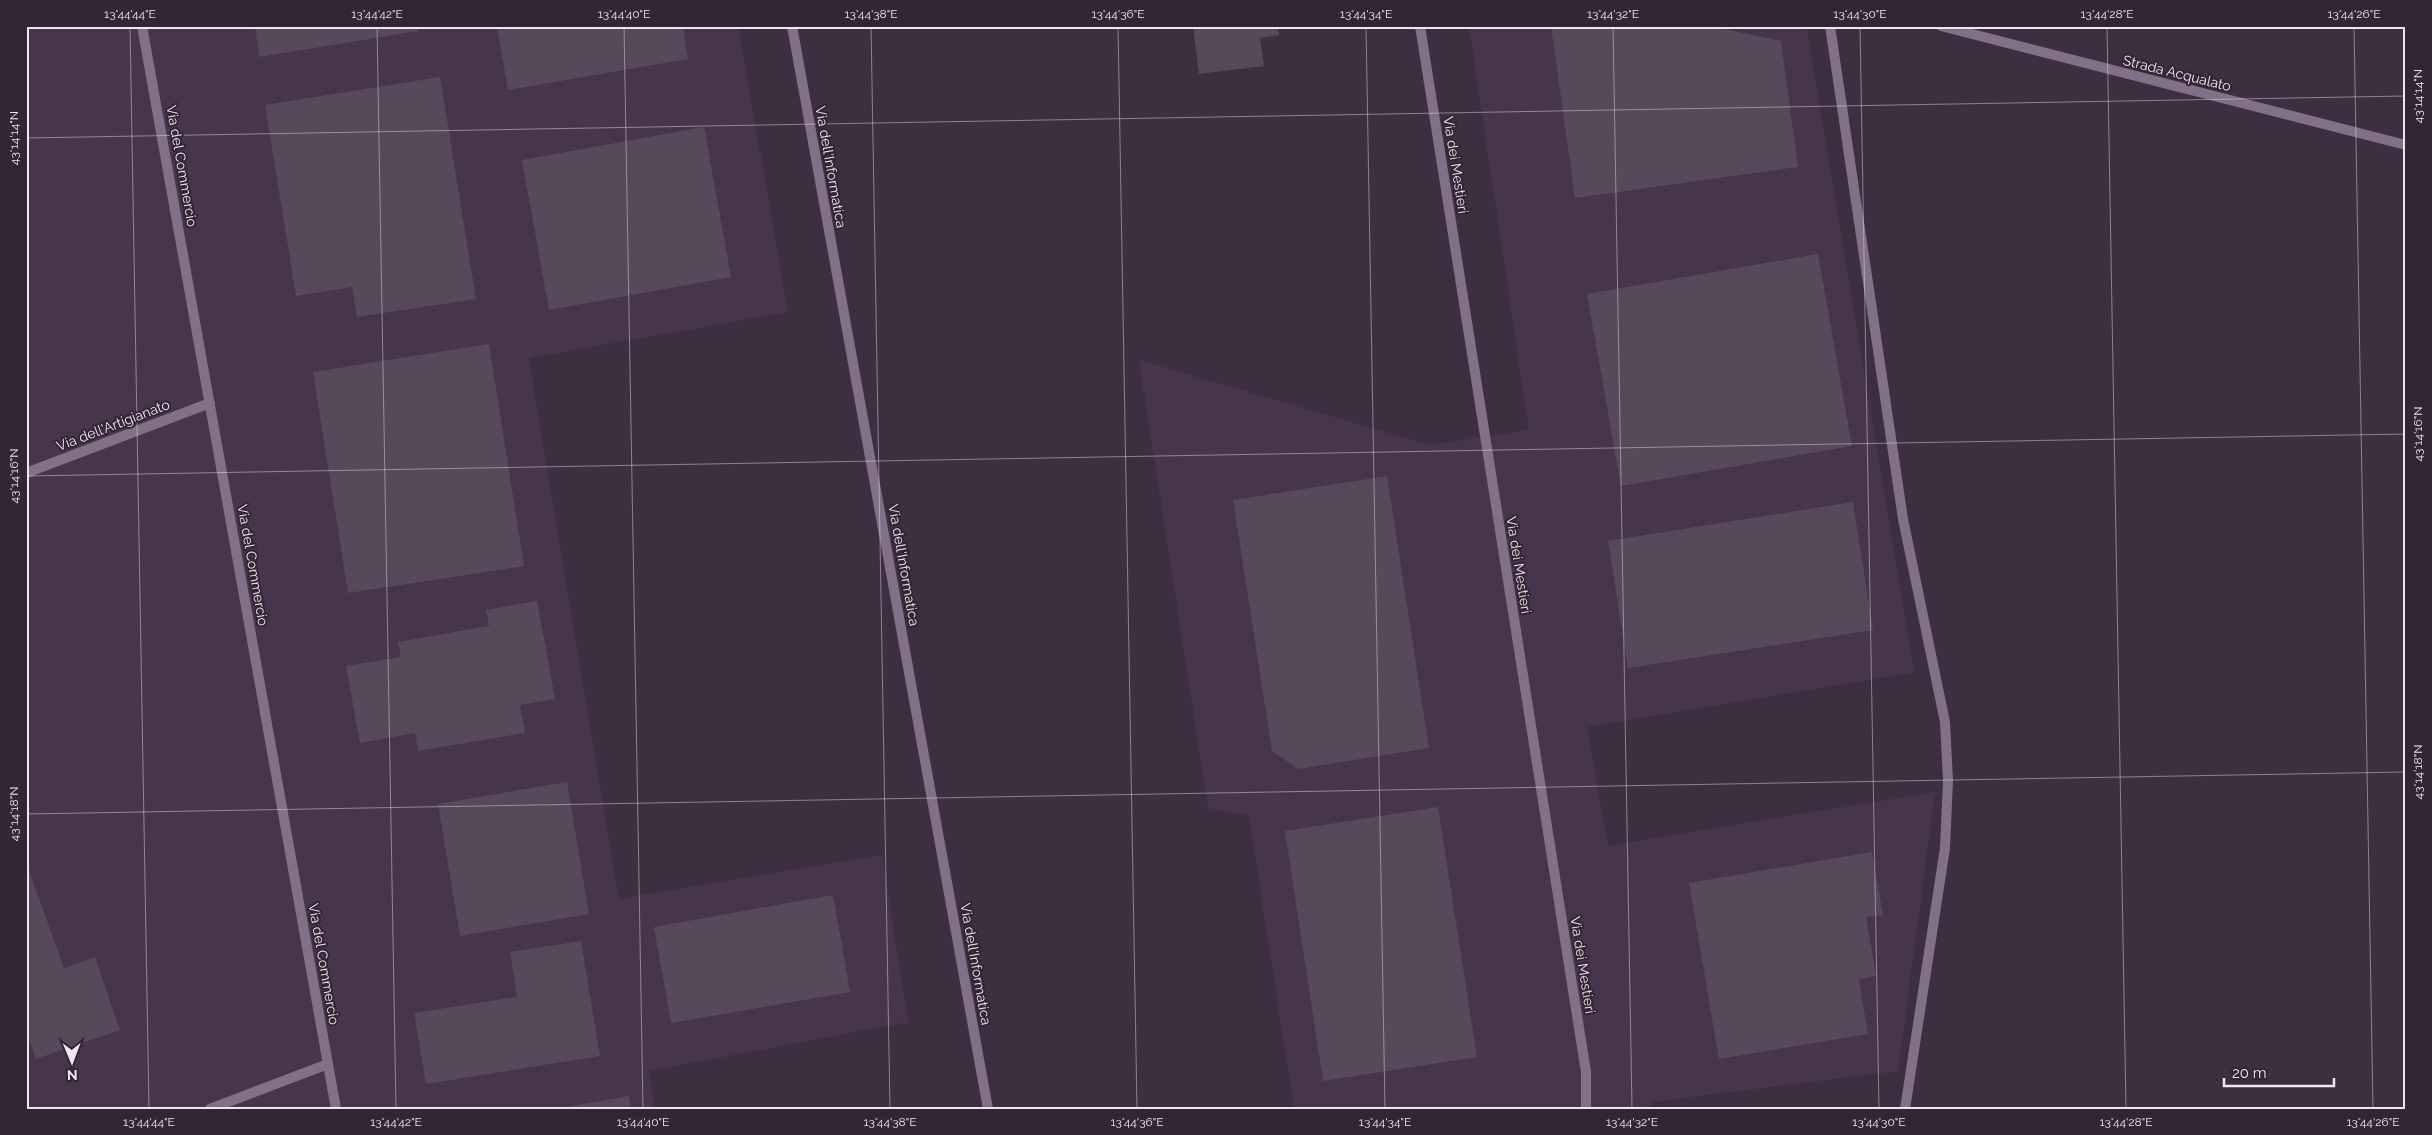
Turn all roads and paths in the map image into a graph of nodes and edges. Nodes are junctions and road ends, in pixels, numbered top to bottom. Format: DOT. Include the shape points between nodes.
graph roads {
  1 [pos="142,26"];
  2 [pos="792,26"];
  3 [pos="1420,26"];
  4 [pos="1830,26"];
  5 [pos="1941,26"];
  6 [pos="2406,145"];
  7 [pos="210,403"];
  8 [pos="26,473"];
  9 [pos="328,1064"];
  10 [pos="210,1109"];
  11 [pos="336,1109"];
  12 [pos="988,1109"];
  13 [pos="1586,1109"];
  14 [pos="1905,1109"];
  1 -- 7 [label="street, Via del Commercio"];
  2 -- 12 [label="street, Via dell'Informatica"];
  3 -- 13 [label="street, Via dei Mestieri" via="1585,1062"];
  4 -- 14 [label="street" via="1903,519 1945,722 1948,780 1946,848"];
  5 -- 6 [label="street, Strada Acqualato"];
  7 -- 8 [label="street, Via dell'Artigianato"];
  7 -- 9 [label="street, Via del Commercio"];
  9 -- 10 [label="street"];
  9 -- 11 [label="street, Via del Commercio"];
}
